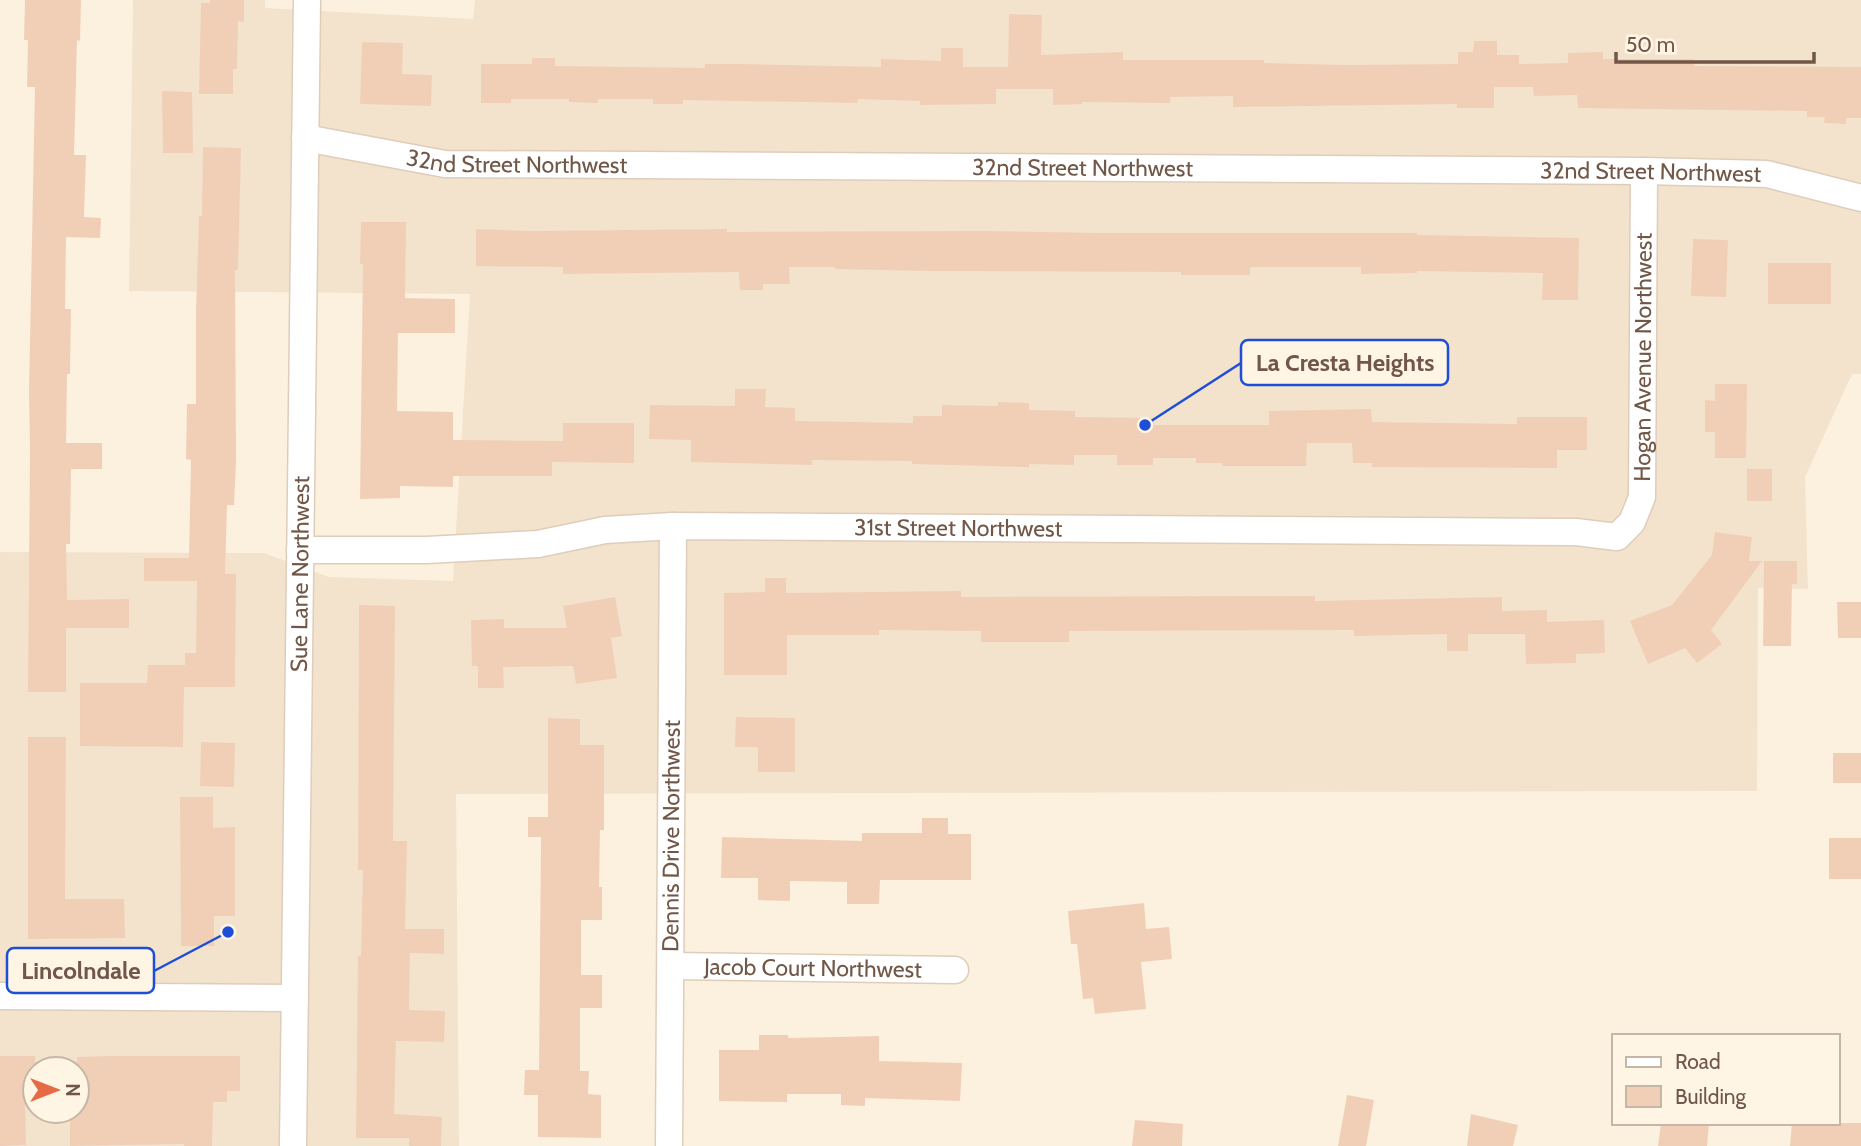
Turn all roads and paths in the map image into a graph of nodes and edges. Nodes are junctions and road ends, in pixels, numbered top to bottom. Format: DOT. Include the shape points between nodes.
graph roads {
  1 [pos="307,0"];
  2 [pos="305,138"];
  3 [pos="1644,171"];
  4 [pos="1861,198"];
  5 [pos="673,526"];
  6 [pos="1617,537"];
  7 [pos="300,550"];
  8 [pos="671,966"];
  9 [pos="955,970"];
  10 [pos="0,996"];
  11 [pos="295,998"];
  12 [pos="293,1146"];
  13 [pos="669,1146"];
  1 -- 2 [label="street, Sue Lane Northwest"];
  2 -- 3 [label="street, 32nd Street Northwest" via="445,164"];
  2 -- 7 [label="street, Sue Lane Northwest"];
  3 -- 4 [label="street, 32nd Street Northwest" via="1767,174"];
  3 -- 6 [label="street, Hogan Avenue Northwest" via="1642,497 1632,522"];
  5 -- 6 [label="street, 31st Street Northwest" via="1576,532"];
  5 -- 7 [label="street, 31st Street Northwest" via="606,530 538,544"];
  5 -- 8 [label="street, Dennis Drive Northwest"];
  7 -- 11 [label="street, Sue Lane Northwest"];
  8 -- 9 [label="street, Jacob Court Northwest"];
  8 -- 13 [label="street, Dennis Drive Northwest"];
  10 -- 11 [label="street"];
  11 -- 12 [label="street, Sue Lane Northwest"];
}
